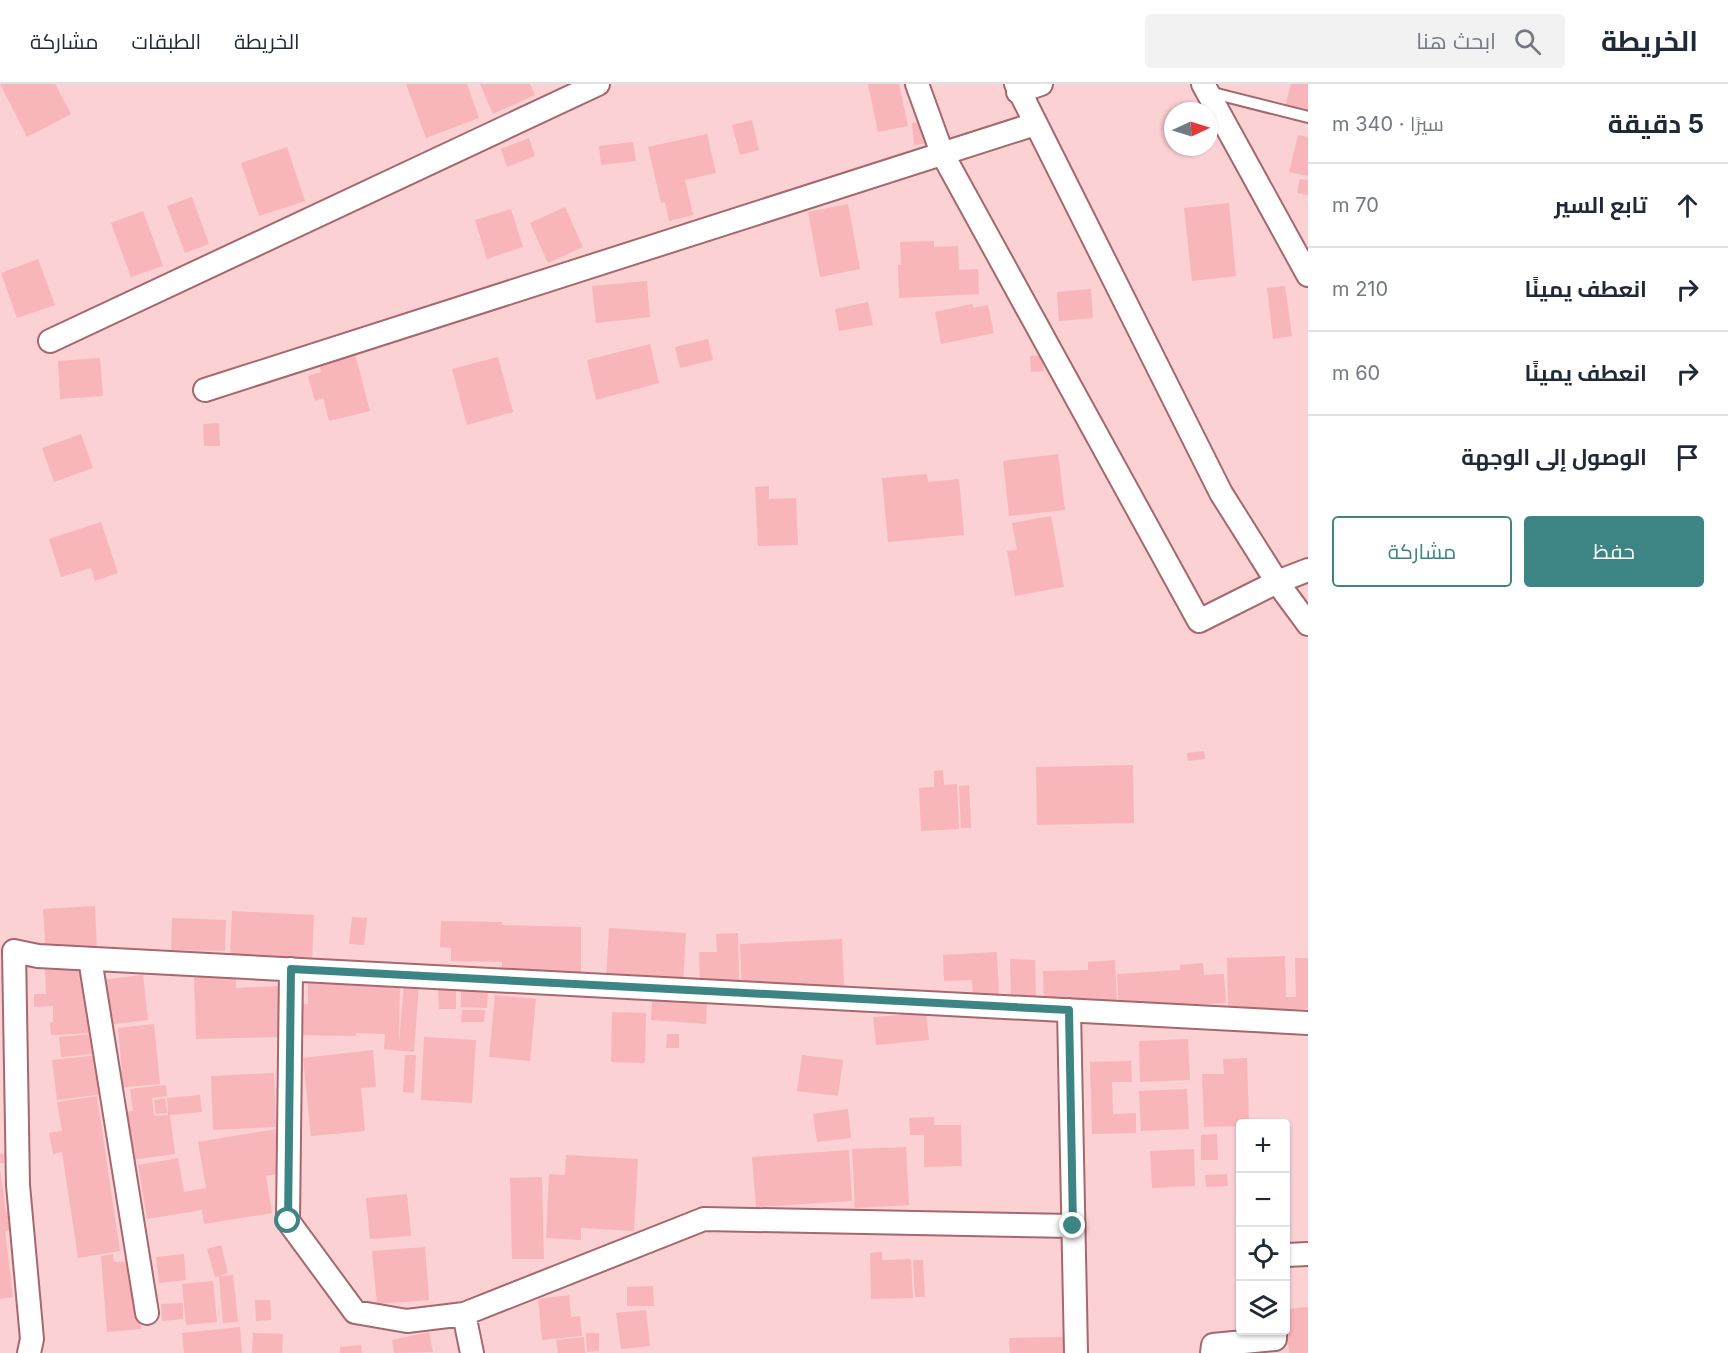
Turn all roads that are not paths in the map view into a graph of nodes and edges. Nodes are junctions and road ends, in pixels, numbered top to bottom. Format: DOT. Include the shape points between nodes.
graph roads {
  1 [pos="598,84"];
  2 [pos="917,84"];
  3 [pos="1041,84"];
  4 [pos="1017,88"];
  5 [pos="1205,88"];
  6 [pos="1308,117"];
  7 [pos="1035,124"];
  8 [pos="942,153"];
  9 [pos="1308,275"];
  10 [pos="50,341"];
  11 [pos="204,390"];
  12 [pos="1308,570"];
  13 [pos="1277,582"];
  14 [pos="1308,624"];
  15 [pos="90,958"];
  16 [pos="291,969"];
  17 [pos="1069,1010"];
  18 [pos="1308,1023"];
  19 [pos="1073,1226"];
  20 [pos="1308,1254"];
  21 [pos="1290,1255"];
  22 [pos="147,1313"];
  23 [pos="464,1314"];
  24 [pos="1275,1335"];
  25 [pos="29,1353"];
  26 [pos="472,1353"];
  27 [pos="1076,1353"];
  28 [pos="1212,1353"];
  1 -- 10 [label="street"];
  2 -- 8 [label="street"];
  3 -- 4 [label="street"];
  4 -- 7 [label="street"];
  5 -- 6 [label="lane"];
  5 -- 9 [label="street"];
  7 -- 8 [label="street"];
  7 -- 13 [label="street" via="1221,493"];
  8 -- 11 [label="street"];
  8 -- 13 [label="street" via="1199,621"];
  12 -- 13 [label="street"];
  13 -- 14 [label="street"];
  15 -- 16 [label="street"];
  15 -- 22 [label="street"];
  15 -- 25 [label="street" via="14,951 18,1185 32,1339"];
  16 -- 17 [label="street"];
  16 -- 23 [label="street" via="288,1221 355,1312 407,1321"];
  17 -- 18 [label="street"];
  17 -- 19 [label="street"];
  19 -- 23 [label="street" via="704,1219"];
  19 -- 27 [label="street"];
  20 -- 21 [label="street"];
  23 -- 26 [label="street"];
  24 -- 28 [label="street" via="1275,1339 1213,1345"];
}
